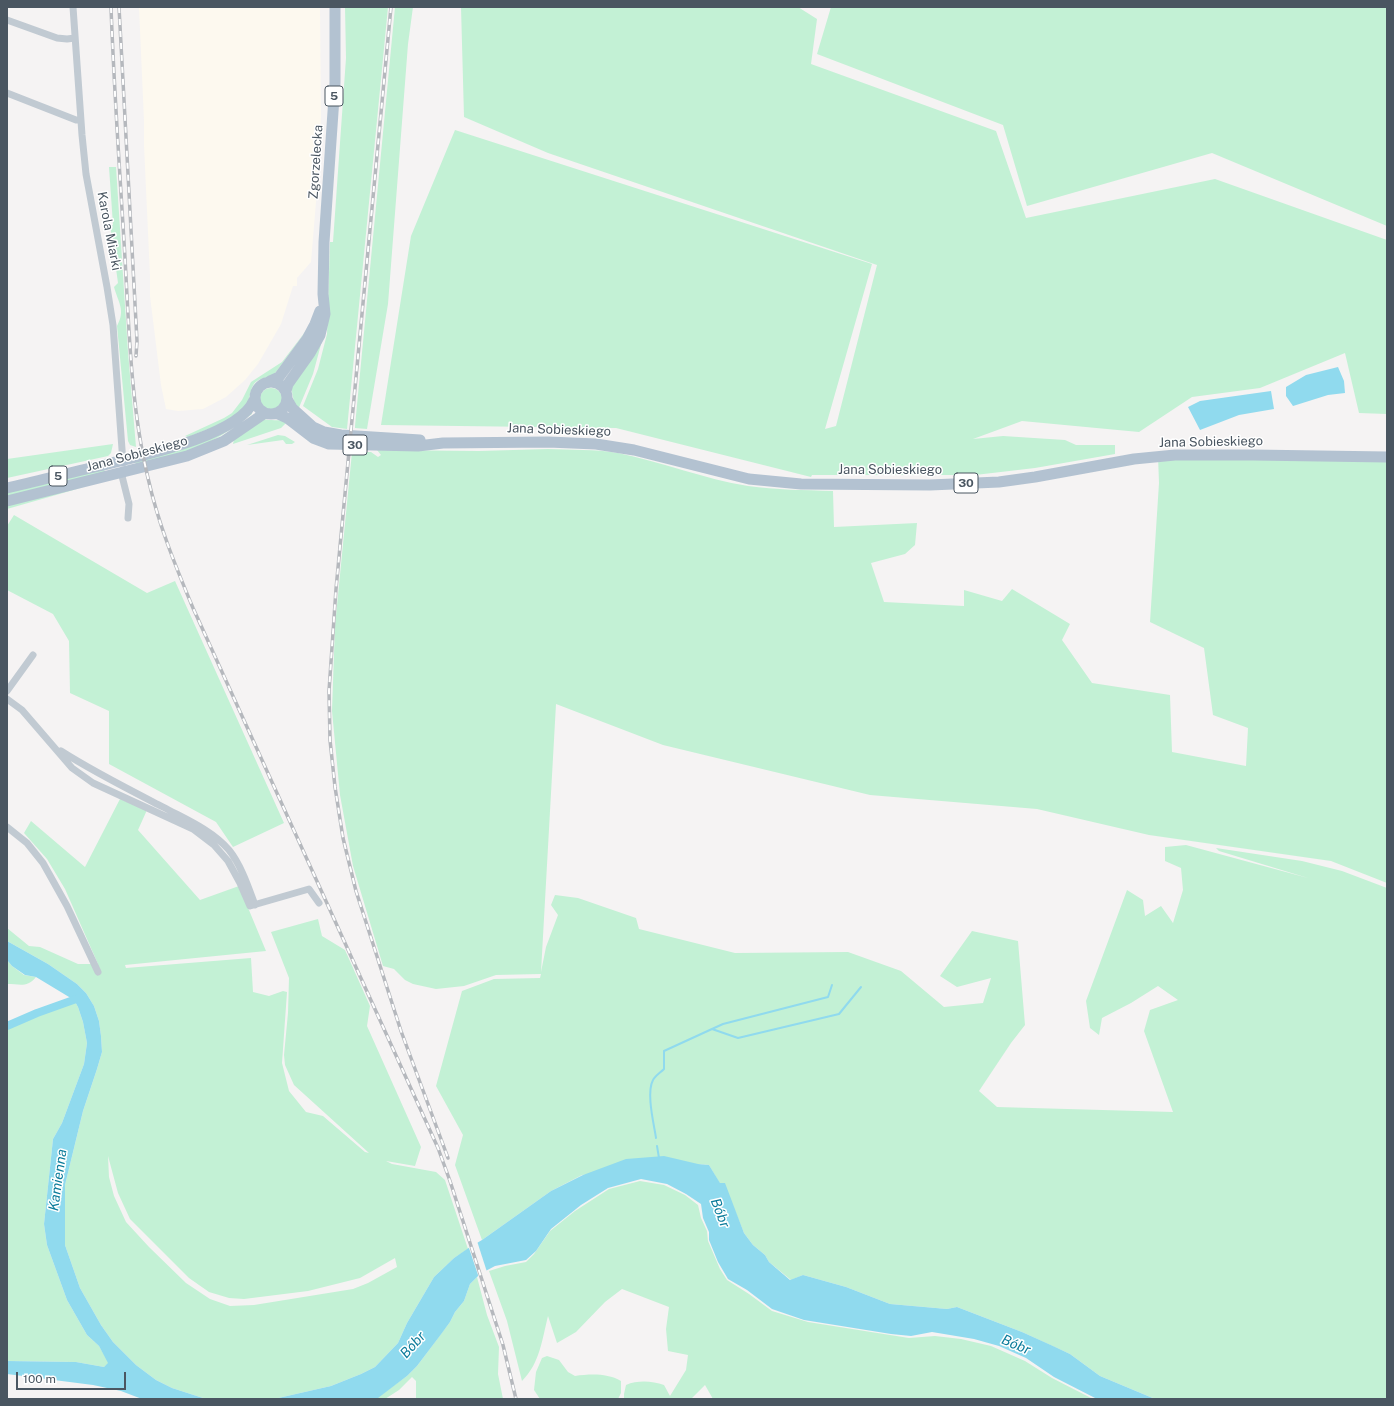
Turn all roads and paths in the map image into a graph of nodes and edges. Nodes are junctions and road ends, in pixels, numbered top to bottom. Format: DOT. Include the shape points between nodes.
graph roads {
  1 [pos="73,7"];
  2 [pos="335,7"];
  3 [pos="7,20"];
  4 [pos="75,38"];
  5 [pos="7,93"];
  6 [pos="81,120"];
  7 [pos="324,294"];
  8 [pos="270,381"];
  9 [pos="286,395"];
  10 [pos="254,400"];
  11 [pos="271,413"];
  12 [pos="443,443"];
  13 [pos="1387,457"];
  14 [pos="124,460"];
  15 [pos="149,466"];
  16 [pos="121,472"];
  17 [pos="107,476"];
  18 [pos="7,488"];
  19 [pos="7,501"];
  20 [pos="128,518"];
  21 [pos="32,655"];
  22 [pos="7,691"];
  23 [pos="7,699"];
  24 [pos="54,746"];
  25 [pos="7,826"];
  26 [pos="319,903"];
  27 [pos="255,905"];
  28 [pos="98,972"];
  1 -- 4 [label="street, Karola Miarki"];
  2 -- 7 [label="main road, Zgorzelecka / 5" via="336,70 324,242"];
  3 -- 4 [label="street" via="57,38"];
  4 -- 6 [label="street, Karola Miarki"];
  5 -- 6 [label="street"];
  6 -- 14 [label="street, Karola Miarki" via="86,174 113,326"];
  7 -- 8 [label="main road, Zgorzelecka / 5" via="313,329 279,377"];
  7 -- 9 [label="main road, Zgorzelecka / 5" via="326,308 323,328 310,353 288,384"];
  8 -- 9 [label="main road" via="278,383"];
  8 -- 10 [label="main road, 5" via="258,387"];
  9 -- 11 [label="main road, 5" via="284,408"];
  9 -- 12 [label="main road, Jana Sobieskiego / 30" via="292,408 307,422 328,433"];
  10 -- 11 [label="main road" via="260,410"];
  10 -- 14 [label="main road, Jana Sobieskiego / 5" via="250,408 224,428 179,446"];
  11 -- 12 [label="main road, Jana Sobieskiego / 30" via="287,418 313,438 329,444 418,446"];
  11 -- 15 [label="main road, Jana Sobieskiego / 5" via="257,418 224,441 187,456"];
  12 -- 13 [label="main road, Jana Sobieskiego / 30" via="563,442 606,445 749,479 834,485 999,482 1134,459 1175,455"];
  14 -- 15 [label="street" via="133,466"];
  14 -- 17 [label="street" via="120,469"];
  14 -- 18 [label="main road, Jana Sobieskiego / 5"];
  15 -- 16 [label="main road, Jana Sobieskiego / 5"];
  16 -- 17 [label="main road, Jana Sobieskiego / 5"];
  16 -- 20 [label="street" via="129,504"];
  17 -- 19 [label="main road, Jana Sobieskiego / 5"];
  21 -- 22 [label="street"];
  23 -- 24 [label="street" via="22,710"];
  24 -- 27 [label="street" via="84,765 192,822 223,843 236,860"];
  24 -- 27 [label="street" via="72,768 93,783 194,828 214,844 228,861 250,906"];
  25 -- 28 [label="street" via="27,843 43,863 67,906"];
  26 -- 27 [label="street" via="309,889"];
}
